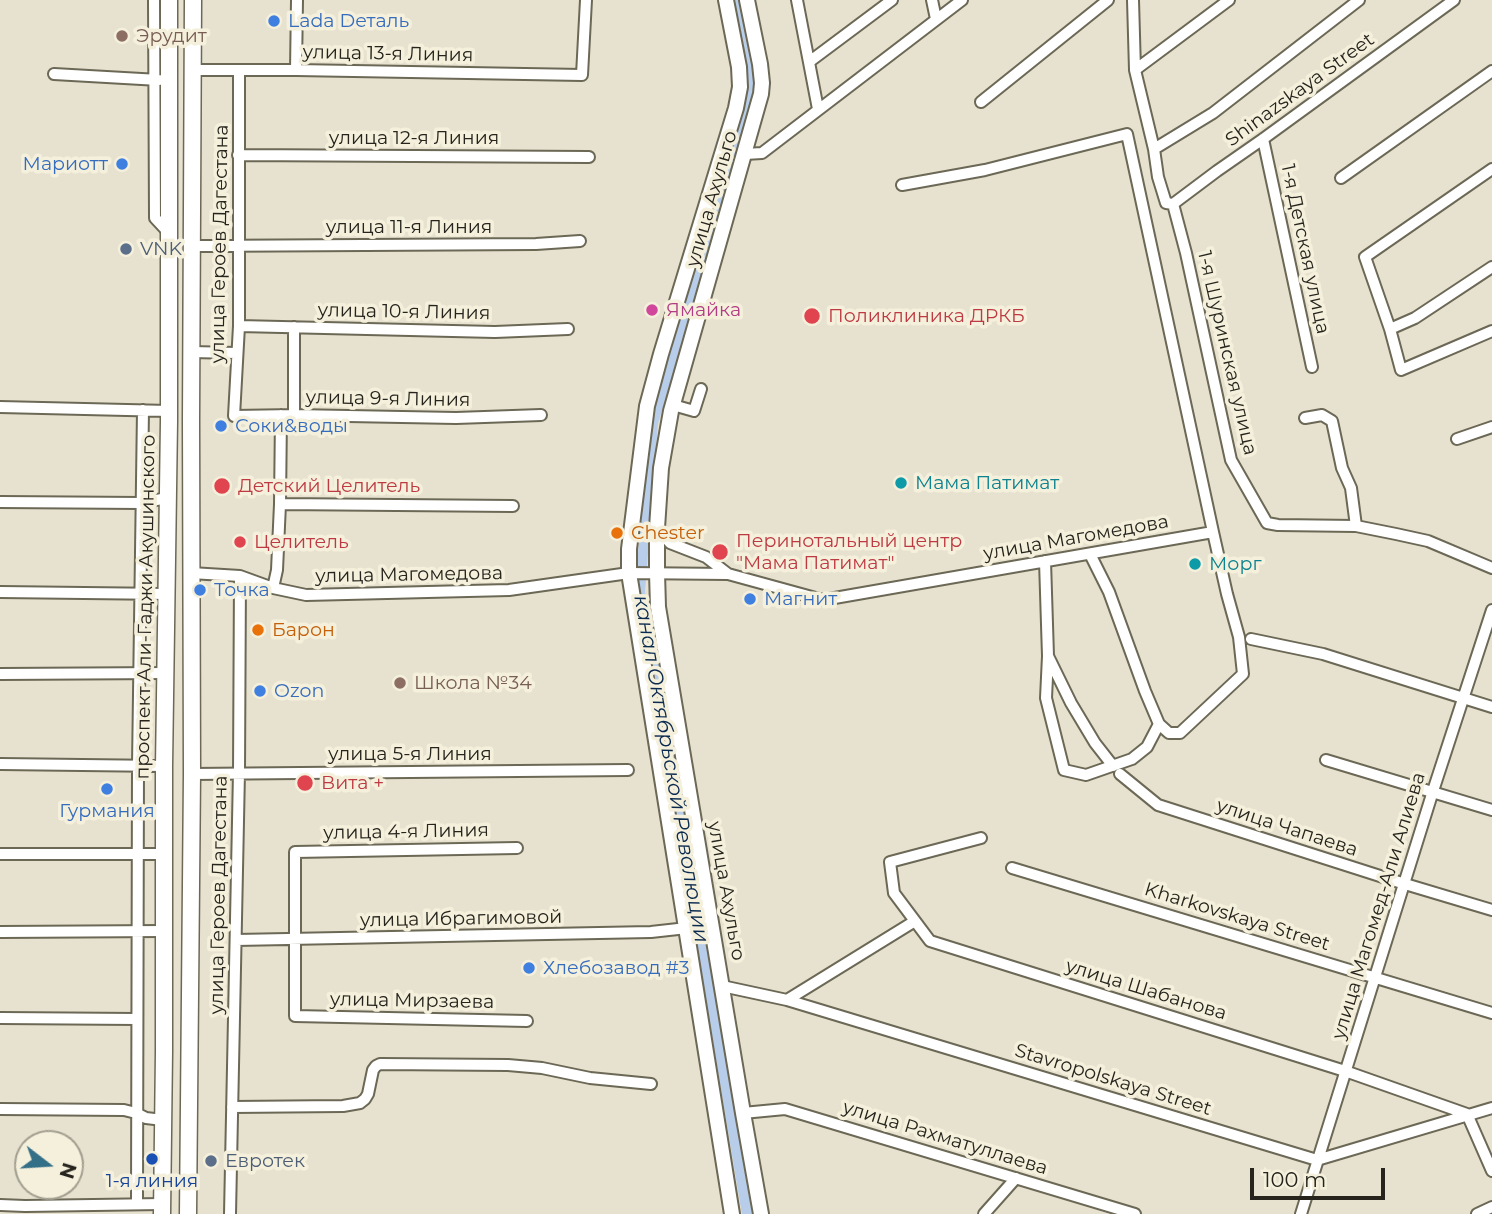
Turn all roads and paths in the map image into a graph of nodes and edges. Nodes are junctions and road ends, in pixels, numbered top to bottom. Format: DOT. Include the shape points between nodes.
graph roads {
  1 [pos="154,0"];
  2 [pos="169,0"];
  3 [pos="193,0"];
  4 [pos="297,0"];
  5 [pos="586,0"];
  6 [pos="726,0"];
  7 [pos="747,0"];
  8 [pos="797,0"];
  9 [pos="892,0"];
  10 [pos="932,0"];
  11 [pos="962,0"];
  12 [pos="1108,0"];
  13 [pos="1133,0"];
  14 [pos="1229,0"];
  15 [pos="1359,0"];
  16 [pos="1454,0"];
  17 [pos="936,19"];
  18 [pos="809,62"];
  19 [pos="296,70"];
  20 [pos="1135,70"];
  21 [pos="193,71"];
  22 [pos="239,71"];
  23 [pos="1492,71"];
  24 [pos="54,74"];
  25 [pos="161,80"];
  26 [pos="981,102"];
  27 [pos="818,109"];
  28 [pos="1263,139"];
  29 [pos="1154,149"];
  30 [pos="745,154"];
  31 [pos="238,155"];
  32 [pos="589,157"];
  33 [pos="1492,169"];
  34 [pos="1341,178"];
  35 [pos="902,185"];
  36 [pos="1170,203"];
  37 [pos="169,233"];
  38 [pos="193,239"];
  39 [pos="580,241"];
  40 [pos="238,246"];
  41 [pos="1492,267"];
  42 [pos="239,326"];
  43 [pos="294,327"];
  44 [pos="568,329"];
  45 [pos="1390,329"];
  46 [pos="1492,331"];
  47 [pos="191,352"];
  48 [pos="237,353"];
  49 [pos="1312,367"];
  50 [pos="701,388"];
  51 [pos="673,405"];
  52 [pos="0,407"];
  53 [pos="143,410"];
  54 [pos="169,411"];
  55 [pos="281,415"];
  56 [pos="294,415"];
  57 [pos="541,415"];
  58 [pos="234,416"];
  59 [pos="1305,418"];
  60 [pos="1492,428"];
  61 [pos="1457,439"];
  62 [pos="167,498"];
  63 [pos="0,502"];
  64 [pos="141,503"];
  65 [pos="280,504"];
  66 [pos="513,506"];
  67 [pos="1356,526"];
  68 [pos="657,528"];
  69 [pos="1213,532"];
  70 [pos="1090,554"];
  71 [pos="1045,561"];
  72 [pos="1492,568"];
  73 [pos="191,573"];
  74 [pos="629,573"];
  75 [pos="654,574"];
  76 [pos="728,574"];
  77 [pos="240,576"];
  78 [pos="273,588"];
  79 [pos="0,592"];
  80 [pos="139,594"];
  81 [pos="168,594"];
  82 [pos="1492,610"];
  83 [pos="1251,639"];
  84 [pos="1048,656"];
  85 [pos="167,673"];
  86 [pos="0,674"];
  87 [pos="140,674"];
  88 [pos="1463,698"];
  89 [pos="1492,707"];
  90 [pos="1159,724"];
  91 [pos="1326,760"];
  92 [pos="0,764"];
  93 [pos="138,765"];
  94 [pos="164,766"];
  95 [pos="1117,770"];
  96 [pos="628,771"];
  97 [pos="239,772"];
  98 [pos="192,774"];
  99 [pos="1433,791"];
  100 [pos="1492,810"];
  101 [pos="981,838"];
  102 [pos="517,848"];
  103 [pos="0,854"];
  104 [pos="138,854"];
  105 [pos="164,854"];
  106 [pos="1012,868"];
  107 [pos="1405,884"];
  108 [pos="1492,910"];
  109 [pos="915,920"];
  110 [pos="687,928"];
  111 [pos="138,931"];
  112 [pos="164,931"];
  113 [pos="0,932"];
  114 [pos="236,940"];
  115 [pos="295,940"];
  116 [pos="1376,977"];
  117 [pos="722,986"];
  118 [pos="787,1000"];
  119 [pos="1492,1013"];
  120 [pos="0,1018"];
  121 [pos="136,1019"];
  122 [pos="527,1021"];
  123 [pos="164,1052"];
  124 [pos="190,1052"];
  125 [pos="1345,1071"];
  126 [pos="651,1084"];
  127 [pos="232,1107"];
  128 [pos="1492,1108"];
  129 [pos="0,1109"];
  130 [pos="136,1113"];
  131 [pos="743,1113"];
  132 [pos="1467,1114"];
  133 [pos="163,1120"];
  134 [pos="1317,1160"];
  135 [pos="1492,1171"];
  136 [pos="1016,1178"];
  137 [pos="137,1204"];
  138 [pos="0,1205"];
  139 [pos="1492,1207"];
  140 [pos="162,1209"];
  141 [pos="188,1214"];
  142 [pos="230,1214"];
  143 [pos="732,1214"];
  144 [pos="761,1214"];
  145 [pos="984,1214"];
  146 [pos="1135,1214"];
  147 [pos="1301,1214"];
  148 [pos="1477,1214"];
  1 -- 25 [label="street"];
  2 -- 25 [label="main road, проспект Али-Гаджи Акушинского"];
  3 -- 21 [label="main road"];
  4 -- 19 [label="street"];
  5 -- 19 [label="street, улица 13-я Линия" via="582,75"];
  6 -- 74 [label="main road" via="740,88 647,406"];
  7 -- 30 [label="main road, улица Ахульго" via="762,83"];
  8 -- 18 [label="street"];
  9 -- 18 [label="street"];
  10 -- 17 [label="street"];
  11 -- 17 [label="street"];
  12 -- 26 [label="street"];
  13 -- 20 [label="street, 1-я Шуринская улица"];
  14 -- 20 [label="street"];
  15 -- 29 [label="street" via="1213,113"];
  16 -- 28 [label="street, Shinazskaya Street"];
  17 -- 27 [label="street"];
  18 -- 27 [label="street"];
  19 -- 22 [label="street, улица 13-я Линия"];
  20 -- 29 [label="street, 1-я Шуринская улица"];
  21 -- 22 [label="street, улица 13-я Линия"];
  21 -- 38 [label="main road"];
  22 -- 31 [label="street, улица Героев Дагестана"];
  23 -- 34 [label="street"];
  24 -- 25 [label="street"];
  25 -- 37 [label="main road, проспект Али-Гаджи Акушинского"];
  27 -- 30 [label="street" via="762,153"];
  28 -- 36 [label="street, Shinazskaya Street"];
  28 -- 49 [label="street, 1-я Детская улица"];
  29 -- 36 [label="street, 1-я Шуринская улица" via="1158,177"];
  30 -- 51 [label="main road, улица Ахульго"];
  31 -- 32 [label="street, улица 12-я Линия"];
  31 -- 40 [label="street, улица Героев Дагестана"];
  33 -- 45 [label="street" via="1365,257"];
  35 -- 69 [label="street" via="985,170 1127,134"];
  36 -- 67 [label="street, 1-я Шуринская улица" via="1186,253 1231,460 1261,516 1278,525"];
  37 -- 38 [label="main road" via="186,223"];
  37 -- 54 [label="main road, проспект Али-Гаджи Акушинского"];
  38 -- 40 [label="street, улица 11-я Линия"];
  38 -- 47 [label="main road"];
  39 -- 40 [label="street, улица 11-я Линия"];
  40 -- 42 [label="street, улица Героев Дагестана"];
  41 -- 45 [label="street" via="1415,318"];
  42 -- 43 [label="street, улица 10-я Линия"];
  42 -- 48 [label="street, улица Героев Дагестана"];
  43 -- 44 [label="street, улица 10-я Линия" via="495,332"];
  43 -- 56 [label="street"];
  45 -- 46 [label="street" via="1401,370"];
  47 -- 48 [label="street"];
  47 -- 73 [label="main road"];
  48 -- 58 [label="street, улица Героев Дагестана"];
  50 -- 51 [label="street" via="694,411"];
  51 -- 68 [label="main road, улица Ахульго" via="661,468"];
  52 -- 53 [label="street"];
  53 -- 54 [label="street"];
  53 -- 64 [label="street"];
  54 -- 62 [label="main road, проспект Али-Гаджи Акушинского"];
  55 -- 56 [label="street, улица 9-я Линия"];
  55 -- 58 [label="street, улица 9-я Линия"];
  55 -- 65 [label="street"];
  56 -- 57 [label="street, улица 9-я Линия"];
  59 -- 67 [label="street" via="1322,415 1332,421 1351,488"];
  60 -- 61 [label="street"];
  62 -- 64 [label="street"];
  62 -- 81 [label="main road, проспект Али-Гаджи Акушинского"];
  63 -- 64 [label="street"];
  64 -- 80 [label="street"];
  65 -- 66 [label="street"];
  65 -- 78 [label="street"];
  67 -- 72 [label="street, 1-я Шуринская улица" via="1428,541"];
  68 -- 75 [label="main road, улица Ахульго"];
  68 -- 76 [label="street" via="670,543 706,556"];
  69 -- 70 [label="street, улица Магомедова"];
  69 -- 90 [label="street" via="1239,637 1242,674 1180,733 1169,733"];
  70 -- 71 [label="street, улица Магомедова"];
  70 -- 90 [label="street"];
  71 -- 76 [label="street, улица Магомедова" via="823,600"];
  71 -- 84 [label="street"];
  73 -- 77 [label="street, улица Магомедова"];
  73 -- 98 [label="main road"];
  74 -- 75 [label="street, улица Магомедова"];
  74 -- 78 [label="street, улица Магомедова" via="509,590 306,595"];
  74 -- 110 [label="main road"];
  75 -- 76 [label="street, улица Магомедова"];
  75 -- 117 [label="main road, улица Ахульго"];
  77 -- 78 [label="street, улица Магомедова"];
  77 -- 97 [label="street, улица Героев Дагестана"];
  79 -- 80 [label="street"];
  80 -- 81 [label="street"];
  80 -- 87 [label="street"];
  81 -- 85 [label="main road, проспект Али-Гаджи Акушинского"];
  82 -- 88 [label="street, улица Магомед-Али Алиева"];
  83 -- 88 [label="street" via="1322,654"];
  84 -- 95 [label="street, улица Чапаева" via="1095,743"];
  84 -- 95 [label="street" via="1046,698 1064,770 1086,775"];
  85 -- 87 [label="street"];
  85 -- 94 [label="main road, проспект Али-Гаджи Акушинского"];
  86 -- 87 [label="street"];
  87 -- 93 [label="street"];
  88 -- 89 [label="street"];
  88 -- 99 [label="street, улица Магомед-Али Алиева"];
  90 -- 95 [label="street" via="1147,747"];
  91 -- 99 [label="street"];
  92 -- 93 [label="street"];
  93 -- 94 [label="street"];
  93 -- 104 [label="street"];
  94 -- 105 [label="main road, проспект Али-Гаджи Акушинского"];
  95 -- 107 [label="street, улица Чапаева" via="1158,805"];
  96 -- 97 [label="street, улица 5-я Линия"];
  97 -- 98 [label="street, улица 5-я Линия"];
  97 -- 114 [label="street, улица Героев Дагестана"];
  98 -- 124 [label="main road"];
  99 -- 100 [label="street"];
  99 -- 107 [label="street, улица Магомед-Али Алиева"];
  101 -- 109 [label="street, улица Шабанова" via="890,862 894,893"];
  102 -- 115 [label="street, улица 4-я Линия" via="295,852"];
  103 -- 104 [label="street"];
  104 -- 105 [label="street"];
  104 -- 111 [label="street"];
  105 -- 112 [label="main road, проспект Али-Гаджи Акушинского"];
  106 -- 116 [label="street, Kharkovskaya Street"];
  107 -- 108 [label="street, улица Чапаева"];
  107 -- 116 [label="street, улица Магомед-Али Алиева"];
  109 -- 118 [label="street"];
  109 -- 125 [label="street, улица Шабанова" via="930,941"];
  110 -- 115 [label="street, улица Ибрагимовой"];
  110 -- 143 [label="main road"];
  111 -- 112 [label="street"];
  111 -- 113 [label="street"];
  111 -- 121 [label="street"];
  112 -- 123 [label="main road, проспект Али-Гаджи Акушинского"];
  114 -- 115 [label="street, улица Ибрагимовой"];
  114 -- 127 [label="street, улица Героев Дагестана"];
  115 -- 122 [label="street, улица Мирзаева" via="295,1016"];
  116 -- 119 [label="street, Kharkovskaya Street"];
  116 -- 125 [label="street, улица Магомед-Али Алиева"];
  117 -- 118 [label="street, Stavropolskaya Street"];
  117 -- 131 [label="main road, улица Ахульго"];
  118 -- 134 [label="street, Stavropolskaya Street"];
  120 -- 121 [label="street"];
  121 -- 130 [label="street"];
  123 -- 124 [label="main road" via="175,1062 182,1062"];
  123 -- 133 [label="main road, проспект Али-Гаджи Акушинского"];
  124 -- 141 [label="main road"];
  125 -- 132 [label="street, улица Шабанова"];
  125 -- 134 [label="street, улица Магомед-Али Алиева"];
  126 -- 127 [label="street" via="519,1066 380,1064 360,1103"];
  127 -- 142 [label="street, улица Героев Дагестана"];
  128 -- 132 [label="street"];
  129 -- 130 [label="street"];
  130 -- 133 [label="street"];
  130 -- 137 [label="street"];
  131 -- 136 [label="street, улица Рахматуллаева" via="785,1109"];
  131 -- 144 [label="main road, улица Ахульго"];
  132 -- 134 [label="street"];
  132 -- 135 [label="street"];
  133 -- 140 [label="main road, проспект Али-Гаджи Акушинского"];
  134 -- 147 [label="street, улица Магомед-Али Алиева"];
  136 -- 145 [label="street"];
  136 -- 146 [label="street, улица Рахматуллаева"];
  137 -- 138 [label="street"];
  137 -- 140 [label="street"];
  139 -- 148 [label="street"];
}
